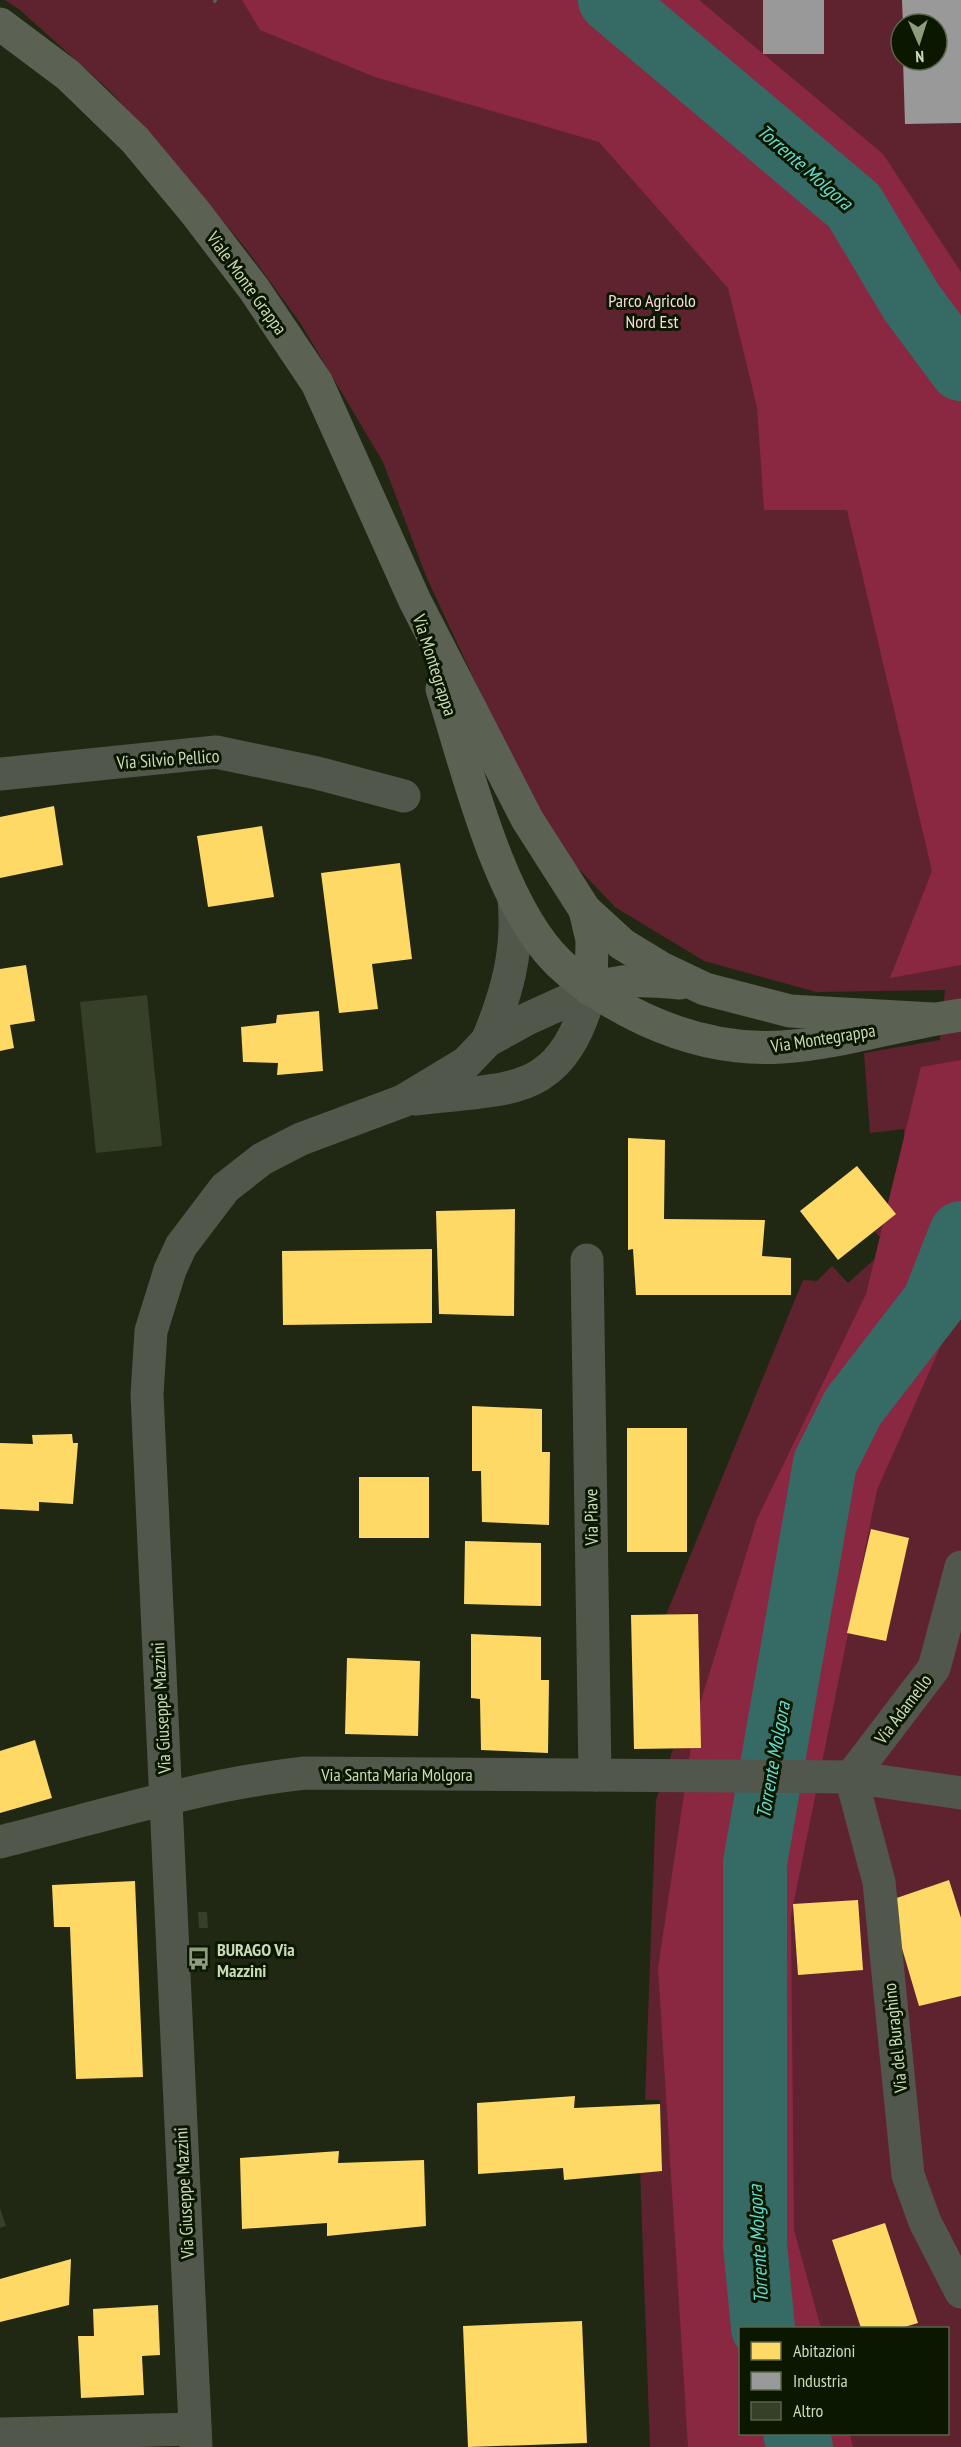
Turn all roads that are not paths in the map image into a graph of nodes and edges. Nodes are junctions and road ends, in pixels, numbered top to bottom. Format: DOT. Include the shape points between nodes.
graph roads {
  1 [pos="0,24"];
  2 [pos="415,602"];
  3 [pos="0,774"];
  4 [pos="404,795"];
  5 [pos="514,899"];
  6 [pos="585,910"];
  7 [pos="705,989"];
  8 [pos="591,990"];
  9 [pos="947,1017"];
  10 [pos="487,1041"];
  11 [pos="403,1101"];
  12 [pos="587,1260"];
  13 [pos="961,1567"];
  14 [pos="595,1775"];
  15 [pos="851,1777"];
  16 [pos="961,1794"];
  17 [pos="166,1800"];
  18 [pos="0,1842"];
  19 [pos="961,2292"];
  20 [pos="0,2434"];
  21 [pos="196,2438"];
  1 -- 2 [label="street, Viale Monte Grappa" via="68,75 135,140 254,289 317,383"];
  2 -- 5 [label="street, Via Montegrappa" via="483,816"];
  2 -- 6 [label="street, Via Montegrappa" via="527,819"];
  3 -- 4 [label="street, Via Silvio Pellico" via="216,752"];
  5 -- 8 [label="street, Via Montegrappa" via="527,923 558,962"];
  5 -- 10 [label="street, Via Giuseppe Mazzini" via="514,958"];
  6 -- 7 [label="street, Via Montegrappa" via="622,944"];
  6 -- 8 [label="street" via="592,940"];
  7 -- 8 [label="street" via="636,980 612,982"];
  7 -- 9 [label="street, Via Montegrappa" via="790,1011 861,1017"];
  8 -- 9 [label="street, Via Montegrappa" via="666,1029 693,1038 757,1048 808,1044"];
  8 -- 10 [label="street, Via Giuseppe Mazzini"];
  8 -- 11 [label="street, Via Giuseppe Mazzini" via="575,1036 543,1075 523,1085"];
  10 -- 11 [label="street, Via Giuseppe Mazzini" via="466,1063"];
  11 -- 17 [label="street, Via Giuseppe Mazzini" via="302,1139 262,1159 225,1188 181,1246 155,1311 147,1394"];
  12 -- 14 [label="street, Via Piave"];
  13 -- 15 [label="street, Via Adamello" via="934,1668"];
  14 -- 15 [label="street, Via Santa Maria Molgora"];
  14 -- 17 [label="street, Via Santa Maria Molgora" via="304,1773"];
  15 -- 16 [label="street, Via Santa Maria Molgora"];
  15 -- 19 [label="street, Via del Buraghino" via="879,1882 908,2175 925,2222"];
  17 -- 18 [label="street, Via Santa Maria Molgora"];
  17 -- 21 [label="street, Via Giuseppe Mazzini"];
  20 -- 21 [label="street"];
}
